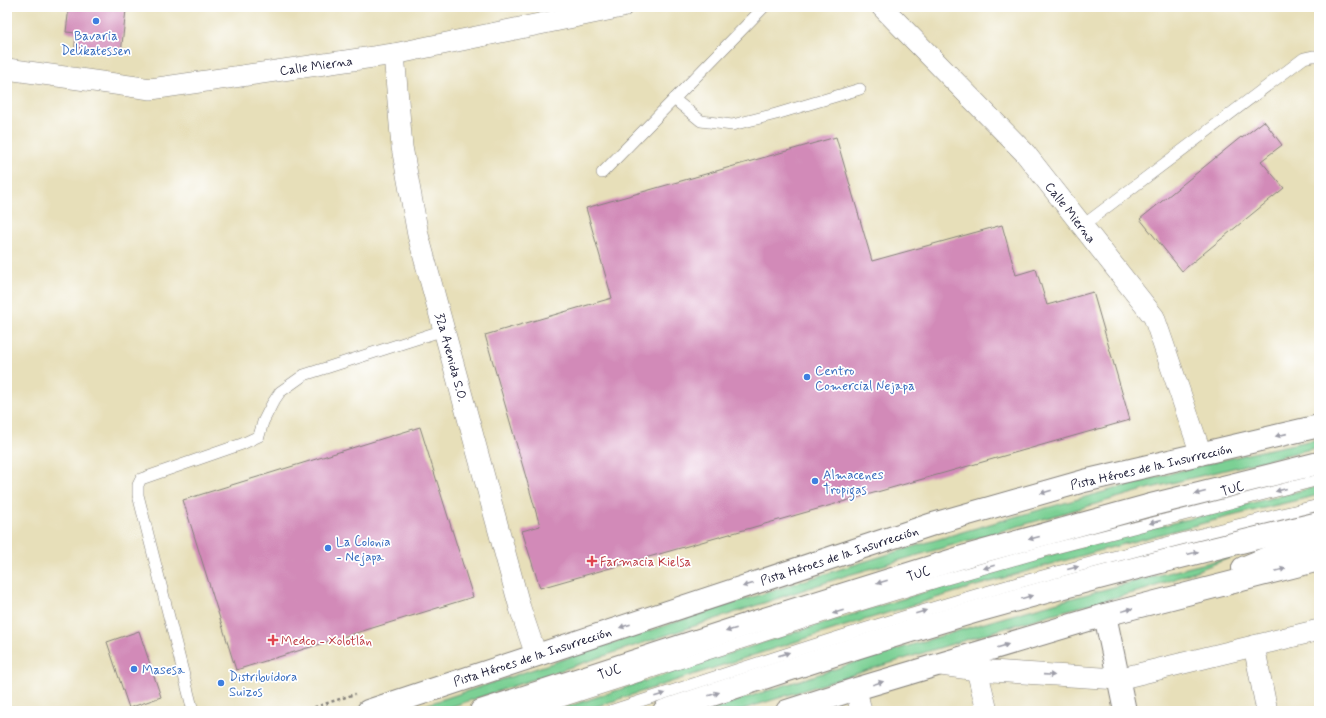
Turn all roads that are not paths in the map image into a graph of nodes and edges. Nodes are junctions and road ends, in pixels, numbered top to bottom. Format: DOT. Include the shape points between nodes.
graph roads {
  1 [pos="622,7"];
  2 [pos="764,7"];
  3 [pos="882,7"];
  4 [pos="394,54"];
  5 [pos="1319,56"];
  6 [pos="7,69"];
  7 [pos="860,89"];
  8 [pos="674,99"];
  9 [pos="602,174"];
  10 [pos="1082,226"];
  11 [pos="444,330"];
  12 [pos="1319,426"];
  13 [pos="1200,454"];
  14 [pos="1319,463"];
  15 [pos="1319,480"];
  16 [pos="1319,505"];
  17 [pos="1319,523"];
  18 [pos="1319,536"];
  19 [pos="1319,560"];
  20 [pos="1174,598"];
  21 [pos="1105,615"];
  22 [pos="1319,630"];
  23 [pos="1254,646"];
  24 [pos="536,655"];
  25 [pos="941,665"];
  26 [pos="977,670"];
  27 [pos="1118,679"];
  28 [pos="856,689"];
  29 [pos="193,711"];
  30 [pos="368,711"];
  31 [pos="481,711"];
  32 [pos="531,711"];
  33 [pos="610,711"];
  34 [pos="664,711"];
  35 [pos="787,711"];
  36 [pos="861,711"];
  37 [pos="987,711"];
  38 [pos="1125,711"];
  39 [pos="1267,711"];
  1 -- 4 [label="street, Calle Mierna"];
  2 -- 8 [label="lane"];
  3 -- 10 [label="street, Calle Mierna" via="1025,153"];
  4 -- 6 [label="street, Calle Mierna" via="151,89"];
  4 -- 11 [label="street, 32a Avenida S.O." via="402,147 418,235"];
  5 -- 10 [label="lane" via="1304,58"];
  7 -- 8 [label="lane" via="732,125 701,121"];
  8 -- 9 [label="lane"];
  10 -- 13 [label="street, Calle Mierna" via="1154,317"];
  11 -- 24 [label="street, 32a Avenida S.O." via="520,608"];
  11 -- 29 [label="lane" via="304,375 280,392 263,422 259,436 141,478 138,495"];
  12 -- 13 [label="street, Pista Héroes de la Insurrección, one-way"];
  13 -- 24 [label="street, Pista Héroes de la Insurrección, one-way" via="1084,481 933,524"];
  14 -- 31 [label="street, one-way" via="1147,506 966,556"];
  15 -- 32 [label="lane, TUC, one-way" via="943,580"];
  33 -- 16 [label="lane, one-way" via="1017,583"];
  34 -- 17 [label="street, one-way" via="855,648 980,611 1168,559"];
  18 -- 20 [label="street"];
  20 -- 19 [label="street, one-way"];
  21 -- 20 [label="street, one-way"];
  25 -- 21 [label="street, one-way"];
  21 -- 27 [label="street"];
  22 -- 23 [label="street"];
  23 -- 27 [label="street"];
  23 -- 39 [label="street"];
  24 -- 30 [label="street, Pista Héroes de la Insurrección"];
  25 -- 26 [label="street"];
  28 -- 25 [label="street, one-way"];
  26 -- 27 [label="street, one-way"];
  26 -- 37 [label="street"];
  27 -- 38 [label="street"];
  28 -- 35 [label="street"];
  28 -- 36 [label="street"];
}
